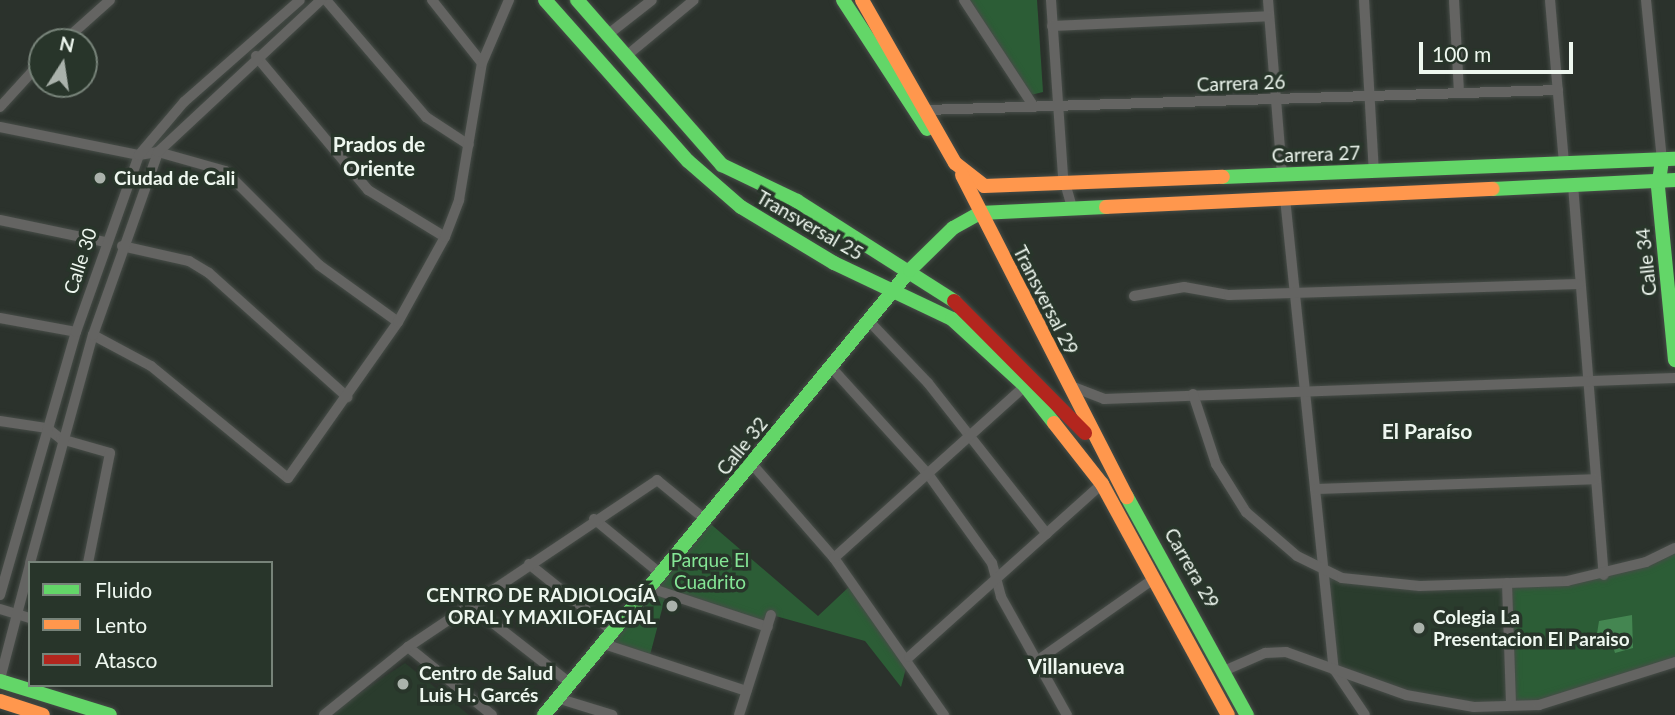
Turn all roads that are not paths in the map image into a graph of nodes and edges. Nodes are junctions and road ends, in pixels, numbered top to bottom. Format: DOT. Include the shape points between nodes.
graph roads {
  1 [pos="300,0"];
  2 [pos="323,0"];
  3 [pos="432,0"];
  4 [pos="509,0"];
  5 [pos="545,0"];
  6 [pos="577,0"];
  7 [pos="652,0"];
  8 [pos="694,0"];
  9 [pos="843,0"];
  10 [pos="862,0"];
  11 [pos="964,0"];
  12 [pos="1051,0"];
  13 [pos="1268,0"];
  14 [pos="1364,0"];
  15 [pos="1454,0"];
  16 [pos="1550,0"];
  17 [pos="1646,0"];
  18 [pos="104,2"];
  19 [pos="1269,16"];
  20 [pos="1052,26"];
  21 [pos="77,28"];
  22 [pos="606,36"];
  23 [pos="256,56"];
  24 [pos="625,57"];
  25 [pos="482,63"];
  26 [pos="28,76"];
  27 [pos="1558,90"];
  28 [pos="1459,93"];
  29 [pos="1370,96"];
  30 [pos="1276,99"];
  31 [pos="1058,106"];
  32 [pos="0,107"];
  33 [pos="1034,107"];
  34 [pos="926,110"];
  35 [pos="0,127"];
  36 [pos="469,145"];
  37 [pos="158,152"];
  38 [pos="139,155"];
  39 [pos="1668,160"];
  40 [pos="1564,164"];
  41 [pos="1374,171"];
  42 [pos="962,174"];
  43 [pos="1282,175"];
  44 [pos="1657,181"];
  45 [pos="1675,181"];
  46 [pos="1065,183"];
  47 [pos="1573,185"];
  48 [pos="1285,198"];
  49 [pos="1072,208"];
  50 [pos="980,213"];
  51 [pos="0,220"];
  52 [pos="445,237"];
  53 [pos="105,242"];
  54 [pos="122,246"];
  55 [pos="910,270"];
  56 [pos="1579,284"];
  57 [pos="892,291"];
  58 [pos="1295,294"];
  59 [pos="1134,296"];
  60 [pos="0,318"];
  61 [pos="868,320"];
  62 [pos="398,322"];
  63 [pos="76,332"];
  64 [pos="93,335"];
  65 [pos="1675,360"];
  66 [pos="830,366"];
  67 [pos="1675,378"];
  68 [pos="1585,381"];
  69 [pos="1068,385"];
  70 [pos="1025,386"];
  71 [pos="1304,390"];
  72 [pos="1193,394"];
  73 [pos="347,397"];
  74 [pos="0,421"];
  75 [pos="47,428"];
  76 [pos="971,435"];
  77 [pos="63,440"];
  78 [pos="1095,445"];
  79 [pos="1079,450"];
  80 [pos="752,464"];
  81 [pos="928,474"];
  82 [pos="1596,479"];
  83 [pos="1102,484"];
  84 [pos="1315,489"];
  85 [pos="594,519"];
  86 [pos="706,520"];
  87 [pos="1047,534"];
  88 [pos="1675,548"];
  89 [pos="834,558"];
  90 [pos="31,561"];
  91 [pos="88,561"];
  92 [pos="529,564"];
  93 [pos="1324,571"];
  94 [pos="28,572"];
  95 [pos="662,575"];
  96 [pos="1604,575"];
  97 [pos="996,578"];
  98 [pos="1156,578"];
  99 [pos="1507,583"];
  100 [pos="650,588"];
  101 [pos="0,595"];
  102 [pos="470,605"];
  103 [pos="0,609"];
  104 [pos="17,614"];
  105 [pos="771,615"];
  106 [pos="28,617"];
  107 [pos="768,626"];
  108 [pos="615,633"];
  109 [pos="604,645"];
  110 [pos="408,647"];
  111 [pos="909,656"];
  112 [pos="1041,658"];
  113 [pos="1675,662"];
  114 [pos="1334,669"];
  115 [pos="1226,670"];
  116 [pos="0,680"];
  117 [pos="570,683"];
  118 [pos="746,691"];
  119 [pos="557,698"];
  120 [pos="0,701"];
  121 [pos="1511,705"];
  122 [pos="1542,710"];
  123 [pos="1223,714"];
  124 [pos="43,715"];
  125 [pos="110,715"];
  126 [pos="324,715"];
  127 [pos="492,715"];
  128 [pos="544,715"];
  129 [pos="612,715"];
  130 [pos="739,715"];
  131 [pos="944,715"];
  132 [pos="1067,715"];
  133 [pos="1247,715"];
  134 [pos="1365,715"];
  1 -- 38 [label="street, Calle 30" via="184,102"];
  2 -- 23 [label="street, Calle 30"];
  2 -- 36 [label="street" via="426,117"];
  3 -- 25 [label="street"];
  4 -- 25 [label="street"];
  5 -- 57 [label="street, Transversal 25" via="688,161 741,207"];
  6 -- 22 [label="street, Transversal 25"];
  7 -- 22 [label="street"];
  8 -- 24 [label="street"];
  9 -- 42 [label="street, Transversal 29" via="950,166"];
  10 -- 34 [label="street, Transversal 29"];
  11 -- 33 [label="street"];
  12 -- 20 [label="street"];
  13 -- 19 [label="street"];
  14 -- 29 [label="street"];
  15 -- 28 [label="street"];
  16 -- 27 [label="street"];
  17 -- 39 [label="street, Calle 34"];
  18 -- 21 [label="street"];
  19 -- 20 [label="street"];
  19 -- 30 [label="street"];
  20 -- 31 [label="street"];
  22 -- 24 [label="street, Transversal 25"];
  23 -- 37 [label="street, Calle 30"];
  23 -- 52 [label="street" via="368,190"];
  24 -- 55 [label="street, Transversal 25" via="722,165"];
  25 -- 36 [label="street"];
  26 -- 32 [label="street"];
  27 -- 28 [label="street, Carrera 26"];
  27 -- 40 [label="street"];
  28 -- 29 [label="street, Carrera 26"];
  29 -- 30 [label="street, Carrera 26"];
  29 -- 41 [label="street"];
  30 -- 31 [label="street, Carrera 26"];
  30 -- 43 [label="street"];
  31 -- 33 [label="street, Carrera 26"];
  31 -- 46 [label="street"];
  33 -- 34 [label="street, Carrera 26"];
  34 -- 42 [label="street, Transversal 29"];
  35 -- 38 [label="street"];
  36 -- 52 [label="street"];
  37 -- 38 [label="street"];
  37 -- 54 [label="street, Calle 30"];
  37 -- 62 [label="street" via="225,171 319,265"];
  38 -- 53 [label="street, Calle 30"];
  39 -- 40 [label="street, Carrera 27"];
  39 -- 44 [label="street, Calle 34"];
  39 -- 45 [label="street, Calle 34"];
  40 -- 41 [label="street, Carrera 27"];
  41 -- 43 [label="street, Carrera 27"];
  42 -- 46 [label="street, Carrera 27" via="984,186"];
  42 -- 50 [label="street, Transversal 29"];
  43 -- 46 [label="street, Carrera 27"];
  44 -- 45 [label="street"];
  44 -- 47 [label="street"];
  44 -- 65 [label="street, Calle 34"];
  46 -- 49 [label="street"];
  47 -- 48 [label="street"];
  47 -- 56 [label="street"];
  48 -- 49 [label="street"];
  48 -- 58 [label="street"];
  49 -- 50 [label="street"];
  50 -- 55 [label="street, Calle 32" via="953,228"];
  50 -- 69 [label="street, Transversal 29"];
  51 -- 53 [label="street"];
  52 -- 62 [label="street"];
  53 -- 63 [label="street, Calle 30"];
  54 -- 64 [label="street, Calle 30"];
  54 -- 73 [label="street" via="189,261 209,273"];
  55 -- 57 [label="street, Calle 32"];
  55 -- 78 [label="street, Transversal 25" via="994,333"];
  56 -- 58 [label="street"];
  56 -- 68 [label="street"];
  57 -- 61 [label="street, Calle 32"];
  57 -- 70 [label="street, Transversal 25" via="952,319"];
  58 -- 59 [label="street" via="1229,295 1184,287"];
  58 -- 71 [label="street"];
  60 -- 63 [label="street"];
  61 -- 66 [label="street, Calle 32"];
  61 -- 76 [label="street"];
  62 -- 73 [label="street"];
  63 -- 75 [label="street, Calle 30"];
  64 -- 73 [label="street" via="151,366 288,478"];
  64 -- 77 [label="street, Calle 30"];
  66 -- 80 [label="street, Calle 32"];
  66 -- 81 [label="street"];
  67 -- 68 [label="street"];
  68 -- 71 [label="street"];
  68 -- 82 [label="street"];
  69 -- 72 [label="street" via="1104,400"];
  69 -- 78 [label="street, Transversal 29"];
  70 -- 76 [label="street"];
  70 -- 79 [label="street, Transversal 25"];
  71 -- 72 [label="street"];
  71 -- 84 [label="street"];
  72 -- 93 [label="street" via="1216,464 1246,512"];
  74 -- 75 [label="street"];
  75 -- 77 [label="street"];
  75 -- 101 [label="street, Calle 30"];
  76 -- 81 [label="street"];
  76 -- 87 [label="street"];
  77 -- 90 [label="street, Calle 30"];
  77 -- 91 [label="street" via="110,453"];
  78 -- 115 [label="street, Carrera 29"];
  79 -- 83 [label="street, Carrera 29"];
  80 -- 86 [label="street, Calle 32"];
  80 -- 89 [label="street"];
  81 -- 89 [label="street"];
  81 -- 97 [label="street" via="992,563"];
  82 -- 84 [label="street"];
  82 -- 96 [label="street"];
  83 -- 87 [label="street"];
  83 -- 98 [label="street, Carrera 29"];
  84 -- 93 [label="street"];
  85 -- 86 [label="street" via="657,480"];
  85 -- 92 [label="street"];
  85 -- 95 [label="street"];
  86 -- 95 [label="street, Calle 32"];
  87 -- 97 [label="street"];
  88 -- 96 [label="street"];
  89 -- 111 [label="street"];
  92 -- 102 [label="street"];
  92 -- 108 [label="street"];
  93 -- 99 [label="street" via="1396,585"];
  93 -- 114 [label="street"];
  94 -- 104 [label="street, Calle 30"];
  95 -- 100 [label="street, Calle 32"];
  96 -- 99 [label="street"];
  97 -- 111 [label="street"];
  97 -- 112 [label="street"];
  98 -- 112 [label="street"];
  98 -- 123 [label="street, Carrera 29"];
  99 -- 121 [label="street"];
  100 -- 107 [label="street"];
  100 -- 108 [label="street, Calle 32"];
  102 -- 110 [label="street"];
  102 -- 117 [label="street"];
  103 -- 104 [label="street"];
  104 -- 106 [label="street"];
  104 -- 116 [label="street, Calle 30"];
  105 -- 107 [label="street"];
  107 -- 118 [label="street"];
  108 -- 109 [label="street, Calle 32"];
  109 -- 117 [label="street, Calle 32"];
  109 -- 118 [label="street"];
  110 -- 126 [label="street"];
  110 -- 127 [label="street"];
  111 -- 131 [label="street"];
  112 -- 132 [label="street"];
  113 -- 122 [label="street"];
  114 -- 115 [label="street" via="1273,652"];
  114 -- 121 [label="street" via="1406,695"];
  114 -- 134 [label="street"];
  115 -- 133 [label="street, Carrera 29"];
  116 -- 125 [label="street"];
  117 -- 119 [label="street, Calle 32"];
  118 -- 130 [label="street"];
  119 -- 128 [label="street, Calle 32"];
  119 -- 129 [label="street"];
  120 -- 124 [label="street"];
  121 -- 122 [label="street"];
}
